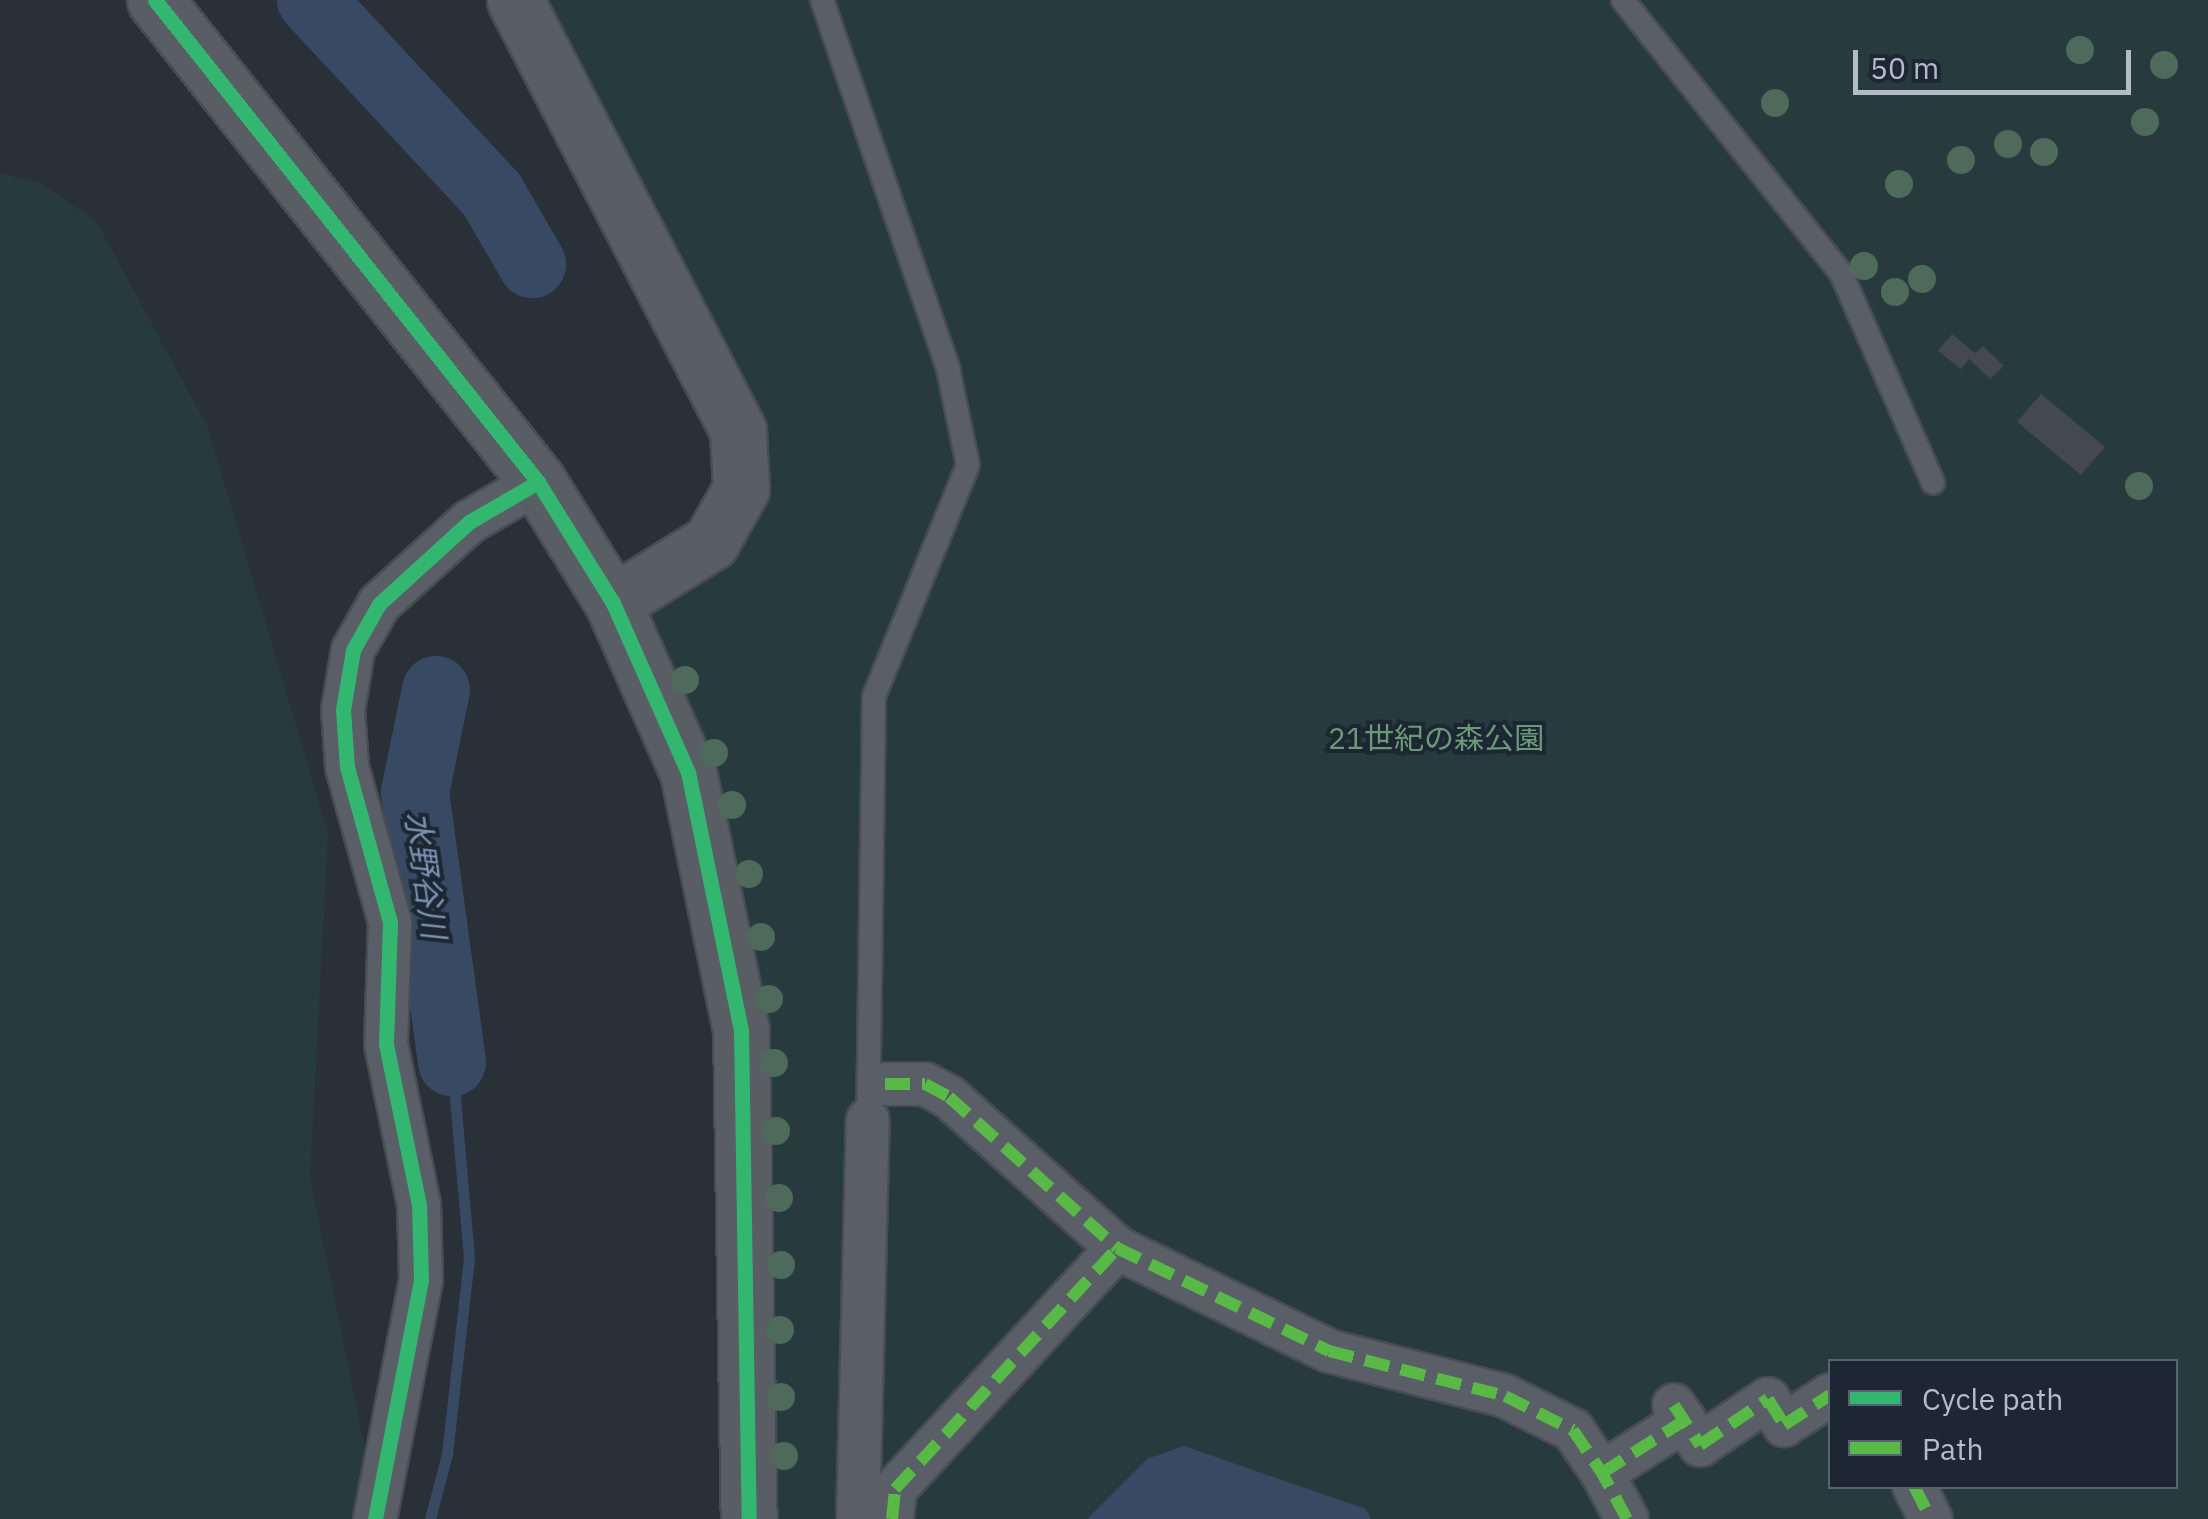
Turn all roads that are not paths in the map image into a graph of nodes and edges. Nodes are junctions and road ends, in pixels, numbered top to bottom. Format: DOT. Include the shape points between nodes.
graph roads {
  1 [pos="155,0"];
  2 [pos="514,0"];
  3 [pos="822,0"];
  4 [pos="1623,0"];
  5 [pos="538,482"];
  6 [pos="1933,482"];
  7 [pos="613,603"];
  8 [pos="876,1102"];
  9 [pos="1117,1248"];
  10 [pos="1828,1396"];
  11 [pos="1602,1473"];
  12 [pos="1916,1489"];
  13 [pos="375,1519"];
  14 [pos="749,1519"];
  15 [pos="858,1519"];
  16 [pos="892,1519"];
  17 [pos="1627,1519"];
  18 [pos="1931,1519"];
  1 -- 5 [label="street"];
  2 -- 7 [label="street" via="738,431 741,489 711,542"];
  3 -- 8 [label="lane" via="948,369 968,465 874,697"];
  4 -- 6 [label="lane" via="1842,272"];
  5 -- 7 [label="street"];
  5 -- 13 [label="street" via="414,565 353,650 347,767 390,922 386,1044 420,1205 421,1279"];
  7 -- 14 [label="street" via="688,772 741,1030"];
  8 -- 9 [label="street" via="925,1084 949,1097"];
  8 -- 15 [label="street"];
  9 -- 11 [label="street" via="1329,1351 1505,1396 1574,1430"];
  9 -- 16 [label="street" via="895,1488"];
  10 -- 11 [label="street" via="1784,1426 1768,1399 1700,1445 1680,1413"];
  11 -- 17 [label="street"];
  12 -- 18 [label="street"];
}
